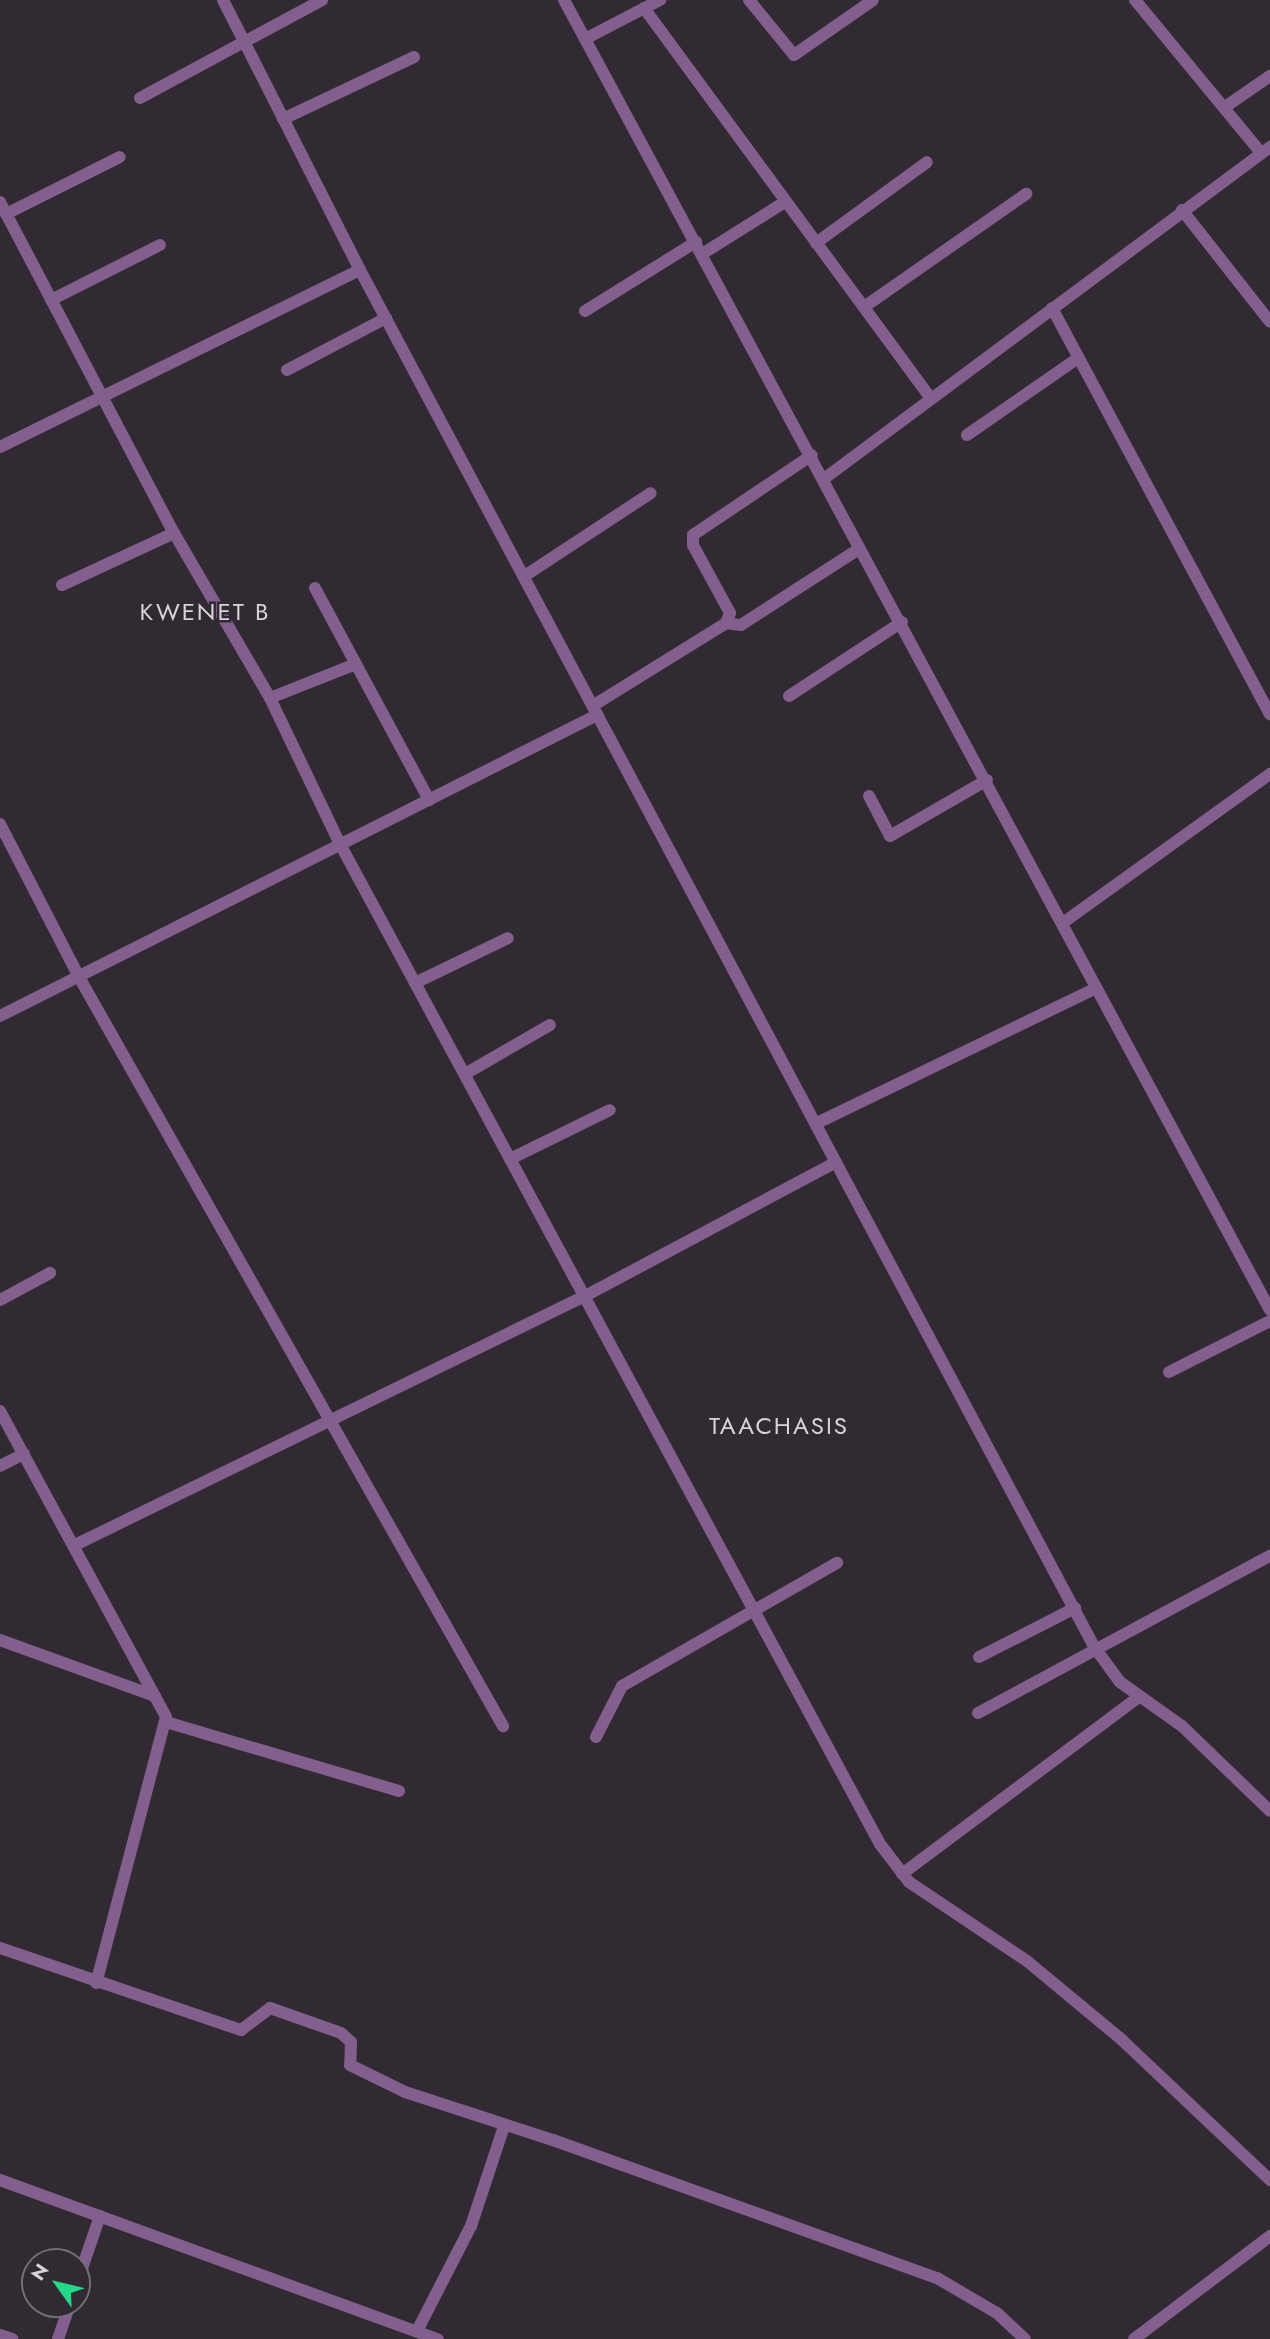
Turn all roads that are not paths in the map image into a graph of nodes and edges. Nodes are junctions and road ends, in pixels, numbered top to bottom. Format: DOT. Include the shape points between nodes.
graph roads {
  1 [pos="223,0"];
  2 [pos="322,0"];
  3 [pos="564,0"];
  4 [pos="660,0"];
  5 [pos="749,0"];
  6 [pos="873,0"];
  7 [pos="1136,0"];
  8 [pos="644,8"];
  9 [pos="585,39"];
  10 [pos="246,45"];
  11 [pos="414,57"];
  12 [pos="1270,76"];
  13 [pos="140,98"];
  14 [pos="1225,107"];
  15 [pos="283,119"];
  16 [pos="1266,150"];
  17 [pos="120,157"];
  18 [pos="927,162"];
  19 [pos="1026,194"];
  20 [pos="785,202"];
  21 [pos="3,208"];
  22 [pos="1182,210"];
  23 [pos="696,242"];
  24 [pos="816,243"];
  25 [pos="160,245"];
  26 [pos="702,254"];
  27 [pos="360,270"];
  28 [pos="51,300"];
  29 [pos="864,307"];
  30 [pos="1052,308"];
  31 [pos="585,311"];
  32 [pos="386,318"];
  33 [pos="1270,323"];
  34 [pos="1078,358"];
  35 [pos="287,370"];
  36 [pos="103,397"];
  37 [pos="931,398"];
  38 [pos="967,435"];
  39 [pos="0,447"];
  40 [pos="812,456"];
  41 [pos="825,478"];
  42 [pos="651,493"];
  43 [pos="174,533"];
  44 [pos="859,549"];
  45 [pos="526,575"];
  46 [pos="62,585"];
  47 [pos="315,588"];
  48 [pos="902,622"];
  49 [pos="726,623"];
  50 [pos="356,664"];
  51 [pos="789,696"];
  52 [pos="270,698"];
  53 [pos="596,710"];
  54 [pos="1270,714"];
  55 [pos="1270,774"];
  56 [pos="987,780"];
  57 [pos="869,796"];
  58 [pos="429,800"];
  59 [pos="0,824"];
  60 [pos="4,839"];
  61 [pos="340,844"];
  62 [pos="1064,922"];
  63 [pos="508,938"];
  64 [pos="79,977"];
  65 [pos="415,983"];
  66 [pos="1096,988"];
  67 [pos="0,1016"];
  68 [pos="550,1025"];
  69 [pos="465,1074"];
  70 [pos="610,1110"];
  71 [pos="817,1123"];
  72 [pos="510,1159"];
  73 [pos="836,1162"];
  74 [pos="50,1273"];
  75 [pos="587,1295"];
  76 [pos="0,1300"];
  77 [pos="1270,1310"];
  78 [pos="1270,1321"];
  79 [pos="1169,1373"];
  80 [pos="0,1411"];
  81 [pos="333,1419"];
  82 [pos="24,1454"];
  83 [pos="0,1466"];
  84 [pos="75,1545"];
  85 [pos="1270,1556"];
  86 [pos="837,1563"];
  87 [pos="754,1608"];
  88 [pos="1075,1608"];
  89 [pos="0,1640"];
  90 [pos="1095,1648"];
  91 [pos="979,1657"];
  92 [pos="155,1696"];
  93 [pos="1140,1696"];
  94 [pos="978,1713"];
  95 [pos="166,1722"];
  96 [pos="503,1726"];
  97 [pos="596,1737"];
  98 [pos="399,1791"];
  99 [pos="1270,1811"];
  100 [pos="902,1874"];
  101 [pos="0,1948"];
  102 [pos="96,1983"];
  103 [pos="503,2126"];
  104 [pos="0,2180"];
  105 [pos="1270,2180"];
  106 [pos="100,2216"];
  107 [pos="1270,2236"];
  108 [pos="89,2248"];
  109 [pos="65,2318"];
  110 [pos="417,2332"];
  111 [pos="0,2335"];
  112 [pos="12,2339"];
  113 [pos="58,2339"];
  114 [pos="438,2339"];
  115 [pos="1025,2339"];
  116 [pos="1134,2339"];
  1 -- 10 [label="street"];
  2 -- 10 [label="street" via="280,20"];
  3 -- 9 [label="street"];
  4 -- 8 [label="street"];
  5 -- 6 [label="street" via="794,55"];
  7 -- 14 [label="street"];
  8 -- 9 [label="street"];
  8 -- 20 [label="street"];
  9 -- 23 [label="street"];
  10 -- 13 [label="street"];
  10 -- 15 [label="street"];
  11 -- 15 [label="street"];
  12 -- 14 [label="street"];
  14 -- 16 [label="street"];
  15 -- 27 [label="street"];
  16 -- 22 [label="street"];
  17 -- 21 [label="street"];
  18 -- 24 [label="street"];
  19 -- 29 [label="street"];
  20 -- 24 [label="street"];
  20 -- 26 [label="street"];
  21 -- 28 [label="street"];
  22 -- 30 [label="street"];
  22 -- 33 [label="street"];
  23 -- 26 [label="street"];
  23 -- 31 [label="street"];
  24 -- 29 [label="street"];
  25 -- 28 [label="street"];
  26 -- 40 [label="street"];
  27 -- 32 [label="street"];
  27 -- 36 [label="street"];
  28 -- 36 [label="street"];
  29 -- 37 [label="street"];
  30 -- 34 [label="street"];
  30 -- 37 [label="street"];
  32 -- 35 [label="street"];
  32 -- 45 [label="street"];
  34 -- 38 [label="street"];
  34 -- 54 [label="street"];
  36 -- 39 [label="street"];
  36 -- 43 [label="street"];
  37 -- 41 [label="street"];
  40 -- 41 [label="street"];
  40 -- 49 [label="street" via="693,535 693,545 730,613"];
  41 -- 44 [label="street"];
  42 -- 45 [label="street"];
  43 -- 46 [label="street"];
  43 -- 52 [label="street"];
  44 -- 48 [label="street"];
  44 -- 49 [label="street" via="741,625"];
  45 -- 53 [label="street"];
  47 -- 50 [label="street"];
  48 -- 51 [label="street"];
  48 -- 56 [label="street"];
  49 -- 53 [label="street"];
  50 -- 52 [label="street"];
  50 -- 58 [label="street"];
  52 -- 61 [label="street"];
  53 -- 58 [label="street"];
  53 -- 71 [label="street"];
  55 -- 62 [label="street"];
  56 -- 57 [label="street" via="890,836"];
  56 -- 62 [label="street"];
  58 -- 61 [label="street"];
  59 -- 60 [label="street"];
  60 -- 64 [label="street"];
  61 -- 64 [label="street"];
  61 -- 65 [label="street"];
  62 -- 66 [label="street"];
  63 -- 65 [label="street"];
  64 -- 67 [label="street"];
  64 -- 81 [label="street"];
  65 -- 69 [label="street"];
  66 -- 71 [label="street"];
  66 -- 77 [label="street"];
  68 -- 69 [label="street"];
  69 -- 72 [label="street"];
  70 -- 72 [label="street"];
  71 -- 73 [label="street"];
  72 -- 75 [label="street"];
  73 -- 75 [label="street"];
  73 -- 88 [label="street"];
  74 -- 76 [label="street"];
  75 -- 81 [label="street"];
  75 -- 87 [label="street"];
  78 -- 79 [label="street"];
  80 -- 82 [label="street"];
  81 -- 84 [label="street"];
  81 -- 96 [label="street"];
  82 -- 83 [label="street"];
  82 -- 84 [label="street"];
  84 -- 92 [label="street"];
  85 -- 90 [label="street"];
  86 -- 87 [label="street"];
  87 -- 97 [label="street" via="622,1686"];
  87 -- 100 [label="street" via="868,1825"];
  88 -- 90 [label="street"];
  88 -- 91 [label="street"];
  89 -- 92 [label="street"];
  90 -- 93 [label="street" via="1112,1674"];
  90 -- 94 [label="street"];
  92 -- 95 [label="street"];
  93 -- 99 [label="street" via="1182,1726"];
  93 -- 100 [label="street"];
  95 -- 98 [label="street"];
  95 -- 102 [label="street"];
  100 -- 105 [label="street" via="1027,1961 1112,2032"];
  101 -- 102 [label="street"];
  102 -- 103 [label="street" via="241,2030 270,2008 348,2038 352,2050 348,2061 356,2069 453,2111"];
  103 -- 110 [label="street" via="471,2226"];
  103 -- 115 [label="street" via="937,2278 997,2313"];
  104 -- 106 [label="street"];
  106 -- 108 [label="street"];
  106 -- 110 [label="street"];
  107 -- 116 [label="street"];
  109 -- 113 [label="street"];
  110 -- 114 [label="street"];
  111 -- 112 [label="street"];
}
